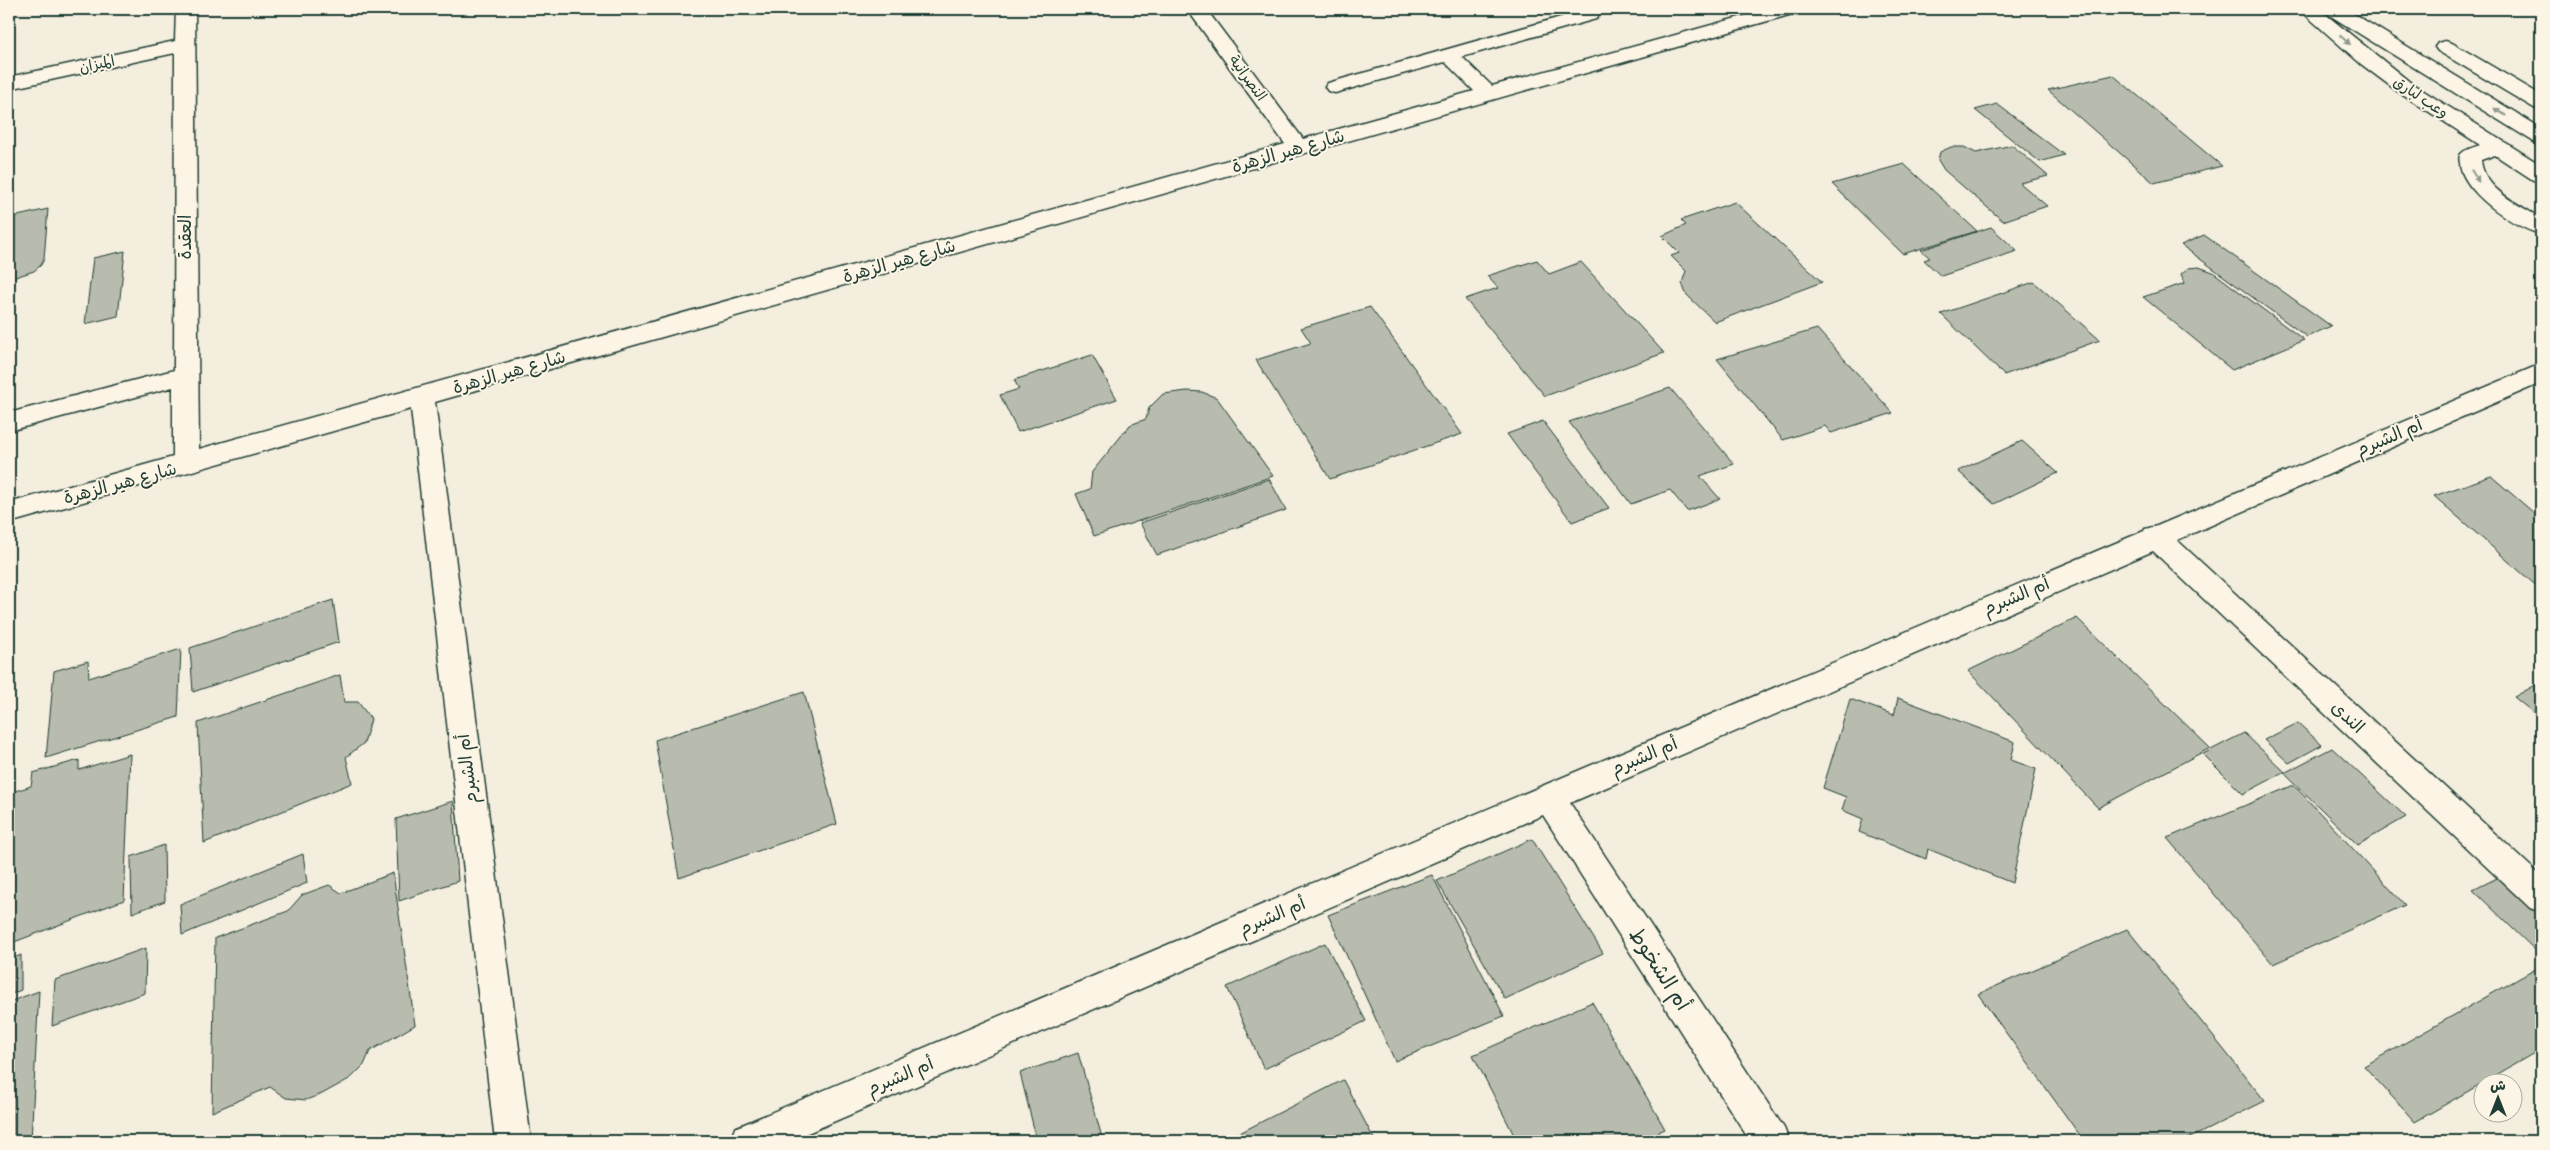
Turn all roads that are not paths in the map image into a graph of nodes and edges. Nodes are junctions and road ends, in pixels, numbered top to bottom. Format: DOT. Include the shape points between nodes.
graph roads {
  1 [pos="185,9"];
  2 [pos="1196,9"];
  3 [pos="1788,9"];
  4 [pos="2308,9"];
  5 [pos="2333,9"];
  6 [pos="1588,16"];
  7 [pos="184,45"];
  8 [pos="2444,47"];
  9 [pos="1449,55"];
  10 [pos="9,83"];
  11 [pos="1335,87"];
  12 [pos="1488,94"];
  13 [pos="2541,104"];
  14 [pos="2541,137"];
  15 [pos="2496,147"];
  16 [pos="1299,148"];
  17 [pos="2541,175"];
  18 [pos="2541,227"];
  19 [pos="2541,373"];
  20 [pos="186,375"];
  21 [pos="422,397"];
  22 [pos="9,422"];
  23 [pos="186,464"];
  24 [pos="9,513"];
  25 [pos="2155,536"];
  26 [pos="1549,797"];
  27 [pos="2541,897"];
  28 [pos="513,1141"];
  29 [pos="748,1141"];
  30 [pos="1771,1141"];
  1 -- 7 [label="street, العقدة"];
  2 -- 16 [label="street, النصرانية"];
  3 -- 12 [label="street, شارع هير الزهرة"];
  4 -- 15 [label="street, وعب لبارق, one-way" via="2404,87"];
  14 -- 5 [label="street, وعب لبارق, one-way"];
  6 -- 9 [label="street"];
  7 -- 10 [label="street, الميزان"];
  7 -- 20 [label="street, العقدة"];
  8 -- 13 [label="street"];
  9 -- 11 [label="street"];
  9 -- 12 [label="street"];
  12 -- 16 [label="street, شارع هير الزهرة"];
  15 -- 17 [label="street, وعب لبارق"];
  15 -- 18 [label="street, one-way" via="2470,157 2473,177 2498,201"];
  16 -- 21 [label="street, شارع هير الزهرة"];
  19 -- 25 [label="street, أم الشبرم"];
  20 -- 22 [label="street"];
  20 -- 23 [label="street, العقدة"];
  21 -- 23 [label="street, شارع هير الزهرة"];
  21 -- 28 [label="street, أم الشبرم"];
  23 -- 24 [label="street, شارع هير الزهرة"];
  25 -- 26 [label="street, أم الشبرم"];
  25 -- 27 [label="street, الندى"];
  26 -- 29 [label="street, أم الشبرم"];
  26 -- 30 [label="street, أم الشخوط"];
}
